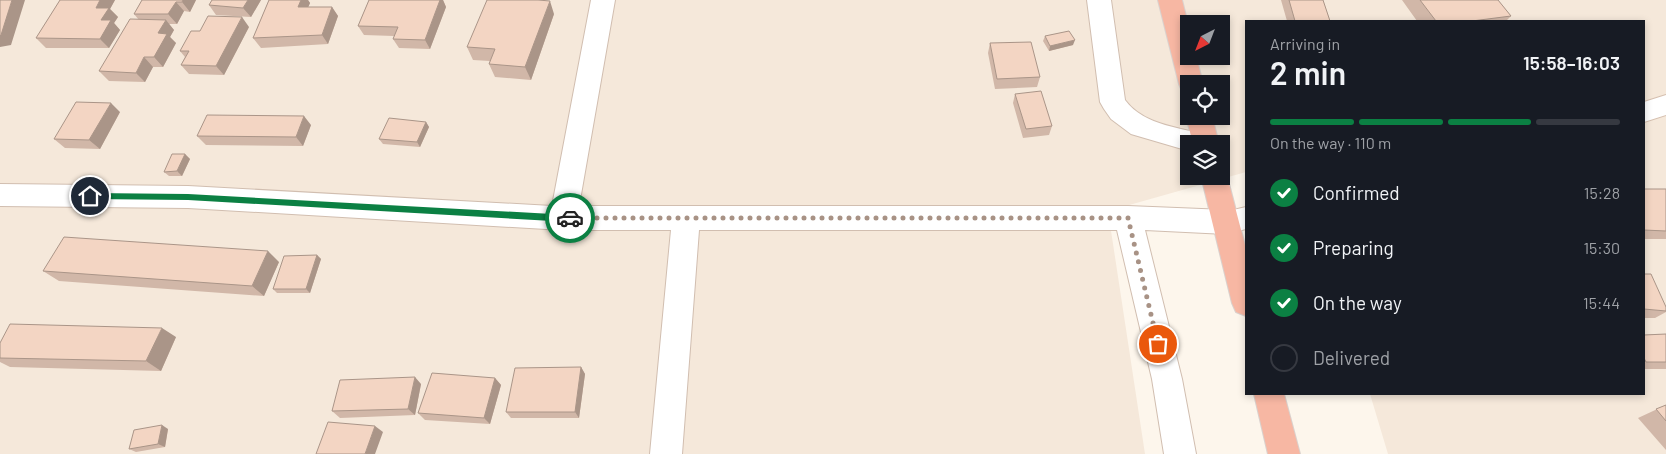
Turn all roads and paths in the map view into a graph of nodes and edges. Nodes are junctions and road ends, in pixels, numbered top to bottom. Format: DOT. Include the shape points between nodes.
graph roads {
  1 [pos="603,0"];
  2 [pos="1099,0"];
  3 [pos="1170,0"];
  4 [pos="1189,75"];
  5 [pos="1666,105"];
  6 [pos="1645,112"];
  7 [pos="1180,138"];
  8 [pos="1218,185"];
  9 [pos="4,202"];
  10 [pos="563,218"];
  11 [pos="686,218"];
  12 [pos="1128,218"];
  13 [pos="1236,220"];
  14 [pos="1245,295"];
  15 [pos="1269,395"];
  16 [pos="666,454"];
  17 [pos="1180,454"];
  18 [pos="1284,454"];
  1 -- 10 [label="street"];
  2 -- 7 [label="street" via="1113,102 1119,114 1151,130"];
  3 -- 4 [label="highway"];
  5 -- 6 [label="street"];
  8 -- 13 [label="highway"];
  9 -- 10 [label="street" via="188,197"];
  10 -- 11 [label="street"];
  11 -- 12 [label="street"];
  11 -- 16 [label="street"];
  12 -- 13 [label="street"];
  12 -- 17 [label="street" via="1167,379"];
  13 -- 14 [label="highway"];
  15 -- 18 [label="highway"];
}
